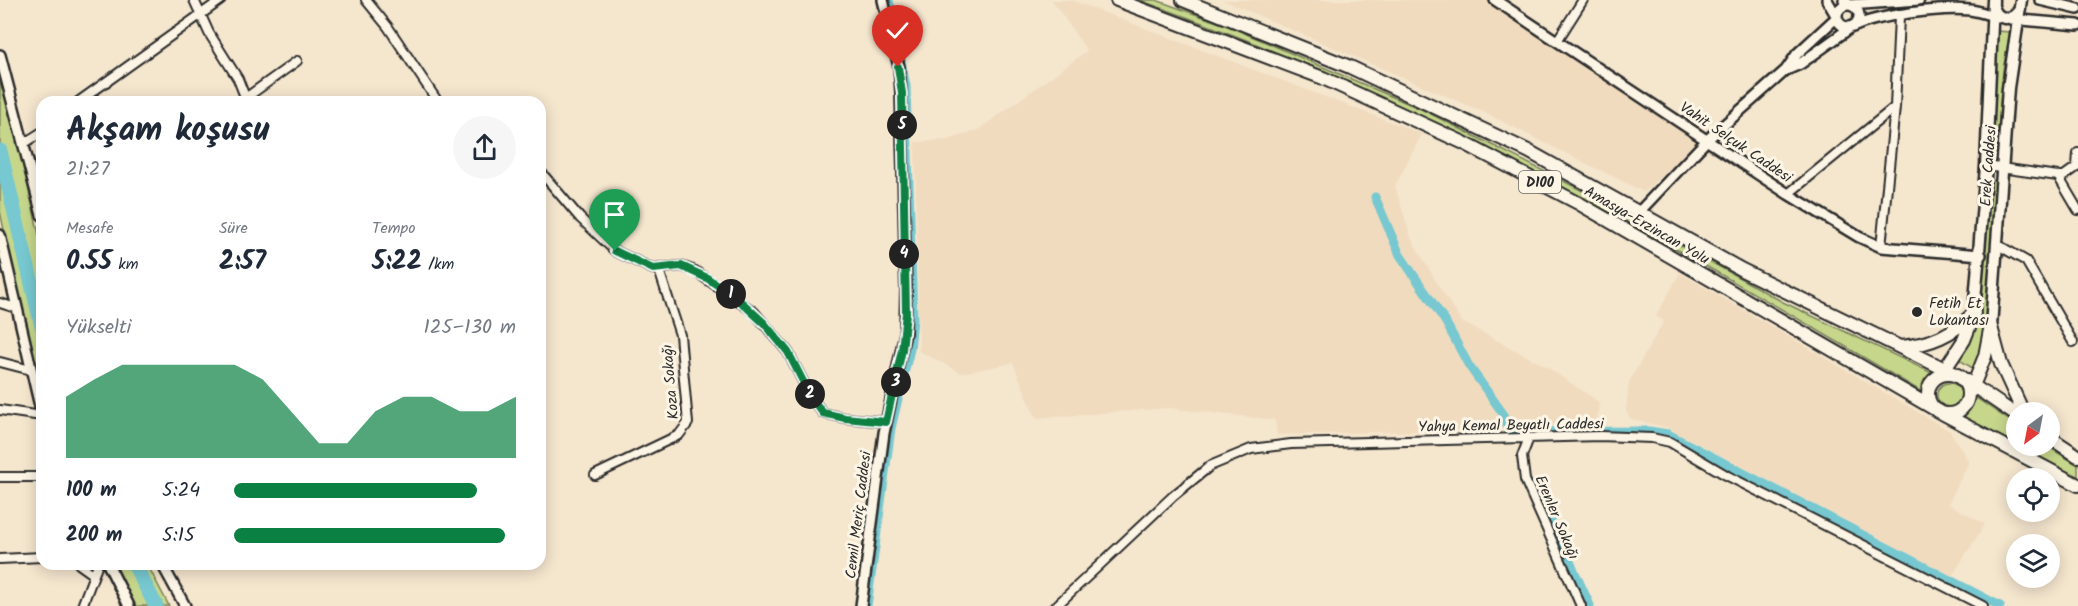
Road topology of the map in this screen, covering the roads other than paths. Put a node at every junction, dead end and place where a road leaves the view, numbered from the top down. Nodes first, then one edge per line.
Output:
1 (194, 0) edge
2 (221, 0) edge
3 (366, 0) edge
4 (883, 0) edge
5 (1117, 0) edge
6 (1183, 0) edge
7 (1495, 0) edge
8 (1583, 0) edge
9 (1827, 0) edge
10 (1919, 0) edge
11 (2040, 0) edge
12 (1993, 1) edge
13 (2021, 2) edge
14 (1847, 3) edge
15 (2078, 9) edge
16 (201, 15) junction
17 (1899, 16) junction
18 (1992, 16) junction
19 (1837, 17) junction
20 (2004, 18) junction
21 (2019, 20) junction
22 (2078, 25) edge
23 (1851, 27) junction
24 (1557, 41) junction
25 (0, 55) edge
26 (297, 61) dead end
27 (1786, 70) junction
28 (86, 96) edge
29 (243, 96) edge
30 (251, 96) edge
31 (434, 96) edge
32 (1895, 107) junction
33 (36, 136) edge
34 (1707, 140) junction
35 (23, 144) junction
36 (2078, 153) edge
37 (1986, 166) junction
38 (2078, 166) edge
39 (2002, 168) junction
40 (2058, 176) junction
41 (546, 178) edge
42 (36, 193) edge
43 (1788, 194) junction
44 (2078, 210) edge
45 (1638, 213) junction
46 (0, 235) edge
47 (1998, 245) junction
48 (1881, 247) junction
49 (2, 249) edge
50 (1981, 255) junction
51 (659, 270) junction
52 (0, 303) edge
53 (16, 308) junction
54 (1974, 313) junction
55 (1991, 327) junction
56 (2073, 342) dead end
57 (1900, 347) junction
58 (0, 363) edge
59 (32, 370) junction
60 (1943, 372) junction
61 (1959, 376) junction
62 (1973, 385) junction
63 (36, 388) edge
64 (1967, 400) junction
65 (2018, 402) edge
66 (2006, 408) edge
67 (0, 410) edge
68 (1940, 412) junction
69 (36, 415) edge
70 (886, 422) junction
71 (1529, 438) junction
72 (2060, 444) edge
73 (2078, 456) edge
74 (595, 475) dead end
75 (0, 477) edge
76 (36, 477) edge
77 (2078, 485) edge
78 (36, 557) edge
79 (0, 559) edge
80 (87, 570) edge
81 (95, 570) edge
82 (111, 570) edge
83 (165, 570) edge
84 (93, 574) junction
85 (82, 606) edge
86 (129, 606) edge
87 (185, 606) edge
88 (861, 606) edge
89 (1056, 606) edge
90 (1581, 606) edge
91 (1983, 606) edge

1 - 16 street
2 - 16 street
3 - 31 street
4 - 70 street, Cemil Meriç Caddesi
5 - 68 highway, Amasya-Erzincan Yolu / D100
6 - 45 highway, Amasya-Erzincan Yolu / D100
7 - 24 street, Vahit Selçuk Caddesi
8 - 24 street
9 - 19 street
10 - 14 street
11 - 15 street
12 - 18 main road, Erek Caddesi
12 - 20 main road, Erek Caddesi
13 - 20 main road, Erek Caddesi
13 - 21 main road, Erek Caddesi
14 - 19 street
14 - 23 street
16 - 28 street
16 - 29 street
17 - 18 street
17 - 23 street
17 - 32 street
18 - 20 street
18 - 37 main road, Erek Caddesi
19 - 23 street
19 - 27 street
20 - 21 street
21 - 22 street
21 - 39 main road, Erek Caddesi
23 - 27 street
24 - 34 street, Vahit Selçuk Caddesi
25 - 35 street
26 - 30 street
27 - 34 street
32 - 43 street
32 - 48 street
33 - 35 street
34 - 43 street, Vahit Selçuk Caddesi
34 - 45 street
35 - 42 street
36 - 38 street
37 - 39 street
37 - 50 main road, Erek Caddesi
38 - 40 street
39 - 40 street
39 - 47 main road, Erek Caddesi
40 - 44 street
41 - 51 street
43 - 48 street, Vahit Selçuk Caddesi
45 - 57 highway, Amasya-Erzincan Yolu / D100
46 - 49 street
47 - 55 main road, Erek Caddesi
47 - 56 street
48 - 50 street, Vahit Selçuk Caddesi
49 - 53 street
50 - 54 main road, Erek Caddesi
51 - 70 street
51 - 74 street, Koza Sokağı
52 - 53 street
53 - 59 street
54 - 57 highway
54 - 60 highway
55 - 62 highway
55 - 65 highway
57 - 60 highway, Amasya-Erzincan Yolu / D100
58 - 59 street
59 - 63 street
60 - 61 highway, D100
60 - 68 highway
61 - 62 highway, D100
61 - 64 highway
62 - 64 highway
62 - 66 highway, D100
64 - 68 highway
67 - 69 street
68 - 77 highway, Amasya-Erzincan Yolu / D100
70 - 88 street, Cemil Meriç Caddesi
71 - 89 street, Yahya Kemal Beyatlı Caddesi
71 - 90 street, Erenler Sokağı
71 - 91 street, Yahya Kemal Beyatlı Caddesi
72 - 73 highway
75 - 76 street
78 - 79 street
80 - 84 street
81 - 84 street
82 - 86 street
83 - 87 street
84 - 85 street

